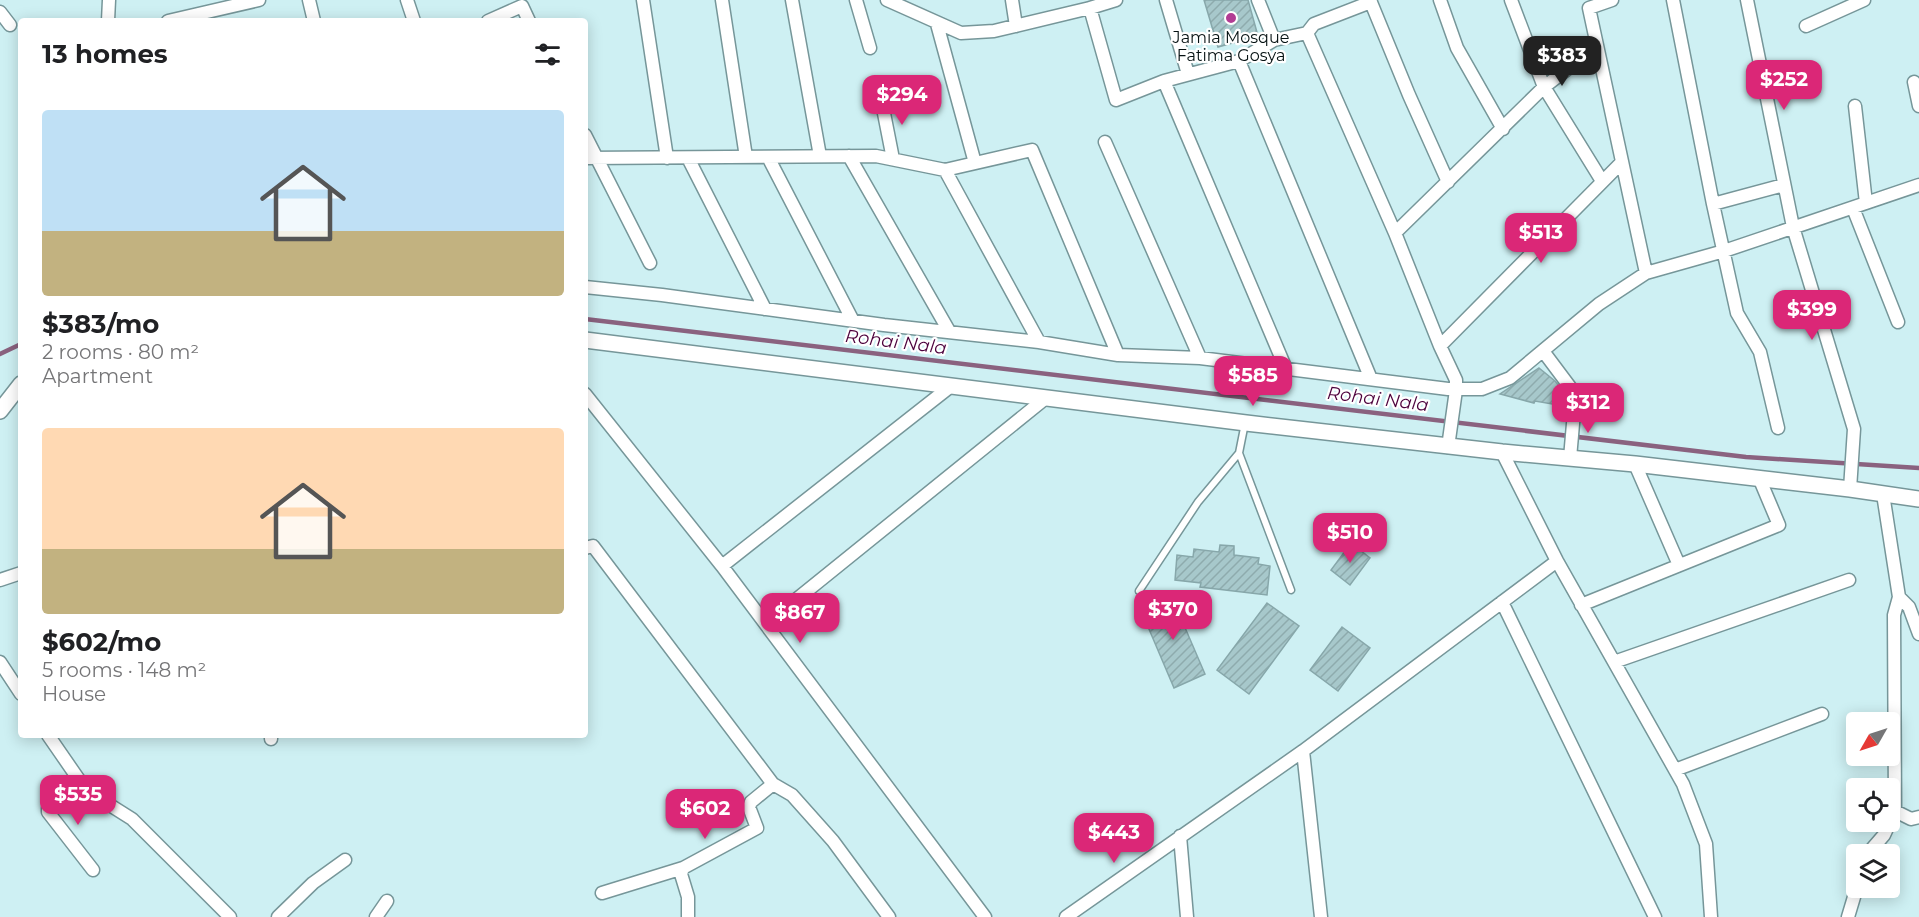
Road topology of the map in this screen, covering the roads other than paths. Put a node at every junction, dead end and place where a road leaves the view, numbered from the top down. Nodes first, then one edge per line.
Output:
1 (109, 0) edge
2 (259, 0) edge
3 (309, 0) edge
4 (407, 0) edge
5 (643, 0) edge
6 (722, 0) edge
7 (792, 0) edge
8 (856, 0) edge
9 (887, 0) edge
10 (1012, 0) edge
11 (1116, 0) edge
12 (1166, 0) edge
13 (1258, 0) edge
14 (1440, 0) edge
15 (1511, 0) edge
16 (1612, 0) edge
17 (1673, 0) edge
18 (1747, 0) edge
19 (1864, 0) edge
20 (1370, 1) edge
21 (522, 3) edge
22 (1588, 4) edge
23 (1090, 8) junction
24 (0, 12) edge
25 (108, 18) edge
26 (181, 18) edge
27 (313, 18) edge
28 (413, 18) edge
29 (494, 18) edge
30 (528, 18) edge
31 (937, 24) junction
32 (10, 26) dead end
33 (1016, 26) junction
34 (1806, 26) dead end
35 (1307, 33) junction
36 (1274, 40) junction
37 (1597, 46) junction
38 (870, 48) dead end
39 (1239, 61) junction
40 (1188, 74) junction
41 (1164, 81) junction
42 (1914, 82) dead end
43 (1544, 87) junction
44 (881, 98) dead end
45 (1919, 105) edge
46 (1855, 106) dead end
47 (1503, 129) junction
48 (1105, 142) dead end
49 (768, 156) junction
50 (820, 156) junction
51 (849, 156) junction
52 (746, 157) junction
53 (667, 158) junction
54 (687, 158) junction
55 (591, 159) edge
56 (893, 159) junction
57 (1622, 162) junction
58 (975, 163) junction
59 (945, 170) junction
60 (1602, 181) junction
61 (1448, 182) junction
62 (1919, 184) edge
63 (1784, 185) junction
64 (1866, 203) junction
65 (1713, 204) junction
66 (1853, 208) junction
67 (1793, 227) junction
68 (1395, 233) junction
69 (1724, 251) junction
70 (650, 263) dead end
71 (1646, 273) junction
72 (588, 286) edge
73 (765, 309) junction
74 (852, 319) junction
75 (1898, 322) dead end
76 (949, 331) junction
77 (588, 340) edge
78 (1039, 342) junction
79 (1440, 346) junction
80 (1543, 351) junction
81 (1118, 355) junction
82 (1200, 358) junction
83 (1286, 369) junction
84 (1371, 380) junction
85 (951, 386) junction
86 (18, 388) edge
87 (1456, 393) junction
88 (588, 398) edge
89 (1047, 398) junction
90 (0, 411) edge
91 (1246, 423) junction
92 (1778, 428) dead end
93 (1449, 443) junction
94 (1502, 452) junction
95 (1239, 453) junction
96 (1570, 453) junction
97 (1635, 464) junction
98 (1760, 480) junction
99 (1850, 483) junction
100 (1883, 494) junction
101 (1919, 499) edge
102 (588, 547) edge
103 (1557, 561) junction
104 (1679, 565) junction
105 (722, 566) junction
106 (18, 574) edge
107 (0, 580) edge
108 (1849, 580) dead end
109 (1291, 590) dead end
110 (1139, 591) dead end
111 (1899, 597) junction
112 (1502, 602) junction
113 (1581, 605) junction
114 (766, 624) junction
115 (1919, 634) edge
116 (0, 662) edge
117 (1614, 662) junction
118 (18, 689) edge
119 (1822, 714) dead end
120 (50, 738) edge
121 (1303, 751) junction
122 (1675, 770) junction
123 (1895, 778) edge
124 (80, 783) junction
125 (773, 784) junction
126 (1900, 814) edge
127 (1919, 817) edge
128 (1886, 832) edge
129 (1180, 836) junction
130 (1877, 844) edge
131 (345, 860) dead end
132 (683, 868) junction
133 (93, 870) dead end
134 (602, 893) dead end
135 (1854, 898) edge
136 (387, 901) dead end
137 (1069, 916) edge
138 (230, 917) edge
139 (278, 917) edge
140 (376, 917) edge
141 (688, 917) edge
142 (889, 917) edge
143 (985, 917) edge
144 (1187, 917) edge
145 (1321, 917) edge
146 (1655, 917) edge
147 (1711, 917) edge
148 (1848, 917) edge

1 - 25 street
2 - 26 street
3 - 27 street
4 - 28 street
5 - 53 street
6 - 52 street
7 - 50 street
8 - 38 street
9 - 31 street
10 - 33 street
11 - 23 street
12 - 40 street
13 - 36 street
14 - 47 street
15 - 43 street
16 - 22 street
17 - 65 street
18 - 63 street
19 - 34 street
20 - 35 street
20 - 61 street
21 - 29 street
21 - 30 street
22 - 37 street
23 - 33 street
23 - 41 street
24 - 32 street
31 - 33 street
31 - 58 street
35 - 36 street
35 - 68 street
36 - 39 street
37 - 43 street
37 - 57 street
39 - 40 street
39 - 84 street
40 - 41 street
41 - 83 street
42 - 45 street
43 - 47 street
43 - 60 street
44 - 56 street
46 - 64 street
47 - 61 street
48 - 82 street
49 - 50 street
49 - 52 street
49 - 74 street
50 - 51 street
51 - 56 street
51 - 76 street
52 - 54 street
53 - 54 street
53 - 55 street
54 - 73 street
55 - 70 street
56 - 59 street
57 - 60 street
57 - 71 street
58 - 59 street
58 - 81 street
59 - 78 street
60 - 79 street
61 - 68 street
62 - 64 street
63 - 65 street
63 - 67 street
64 - 66 street
65 - 69 street
66 - 67 street
66 - 75 street
67 - 69 street
67 - 99 street
68 - 79 street
69 - 71 street
69 - 92 street
71 - 80 street
72 - 73 street
73 - 74 street
74 - 76 street
76 - 78 street
77 - 85 street
78 - 81 street
79 - 87 street
80 - 87 street
80 - 96 street
81 - 82 street
82 - 83 street
83 - 84 street
84 - 87 street
85 - 89 street
85 - 105 street
86 - 90 street
87 - 93 street
88 - 105 street
89 - 91 street
89 - 114 street
91 - 93 street
91 - 95 lane
93 - 94 street
94 - 96 street
94 - 103 street
95 - 109 lane
95 - 110 lane
96 - 97 street
97 - 98 street
97 - 104 street
98 - 99 street
98 - 104 street
99 - 100 street
100 - 101 street
100 - 111 street
102 - 125 street
103 - 112 street
103 - 113 street
104 - 113 street
105 - 114 street
106 - 107 street
108 - 117 street
111 - 115 street
111 - 123 street
112 - 121 street
112 - 146 street
113 - 117 street
114 - 143 street
116 - 118 street
117 - 122 street
119 - 122 street
120 - 124 street
121 - 129 street
121 - 145 street
122 - 147 street
124 - 133 street
124 - 138 street
125 - 132 street
125 - 142 street
126 - 127 street
128 - 130 street
129 - 137 street
129 - 144 street
131 - 139 street
132 - 134 street
132 - 141 street
135 - 148 street
136 - 140 street

